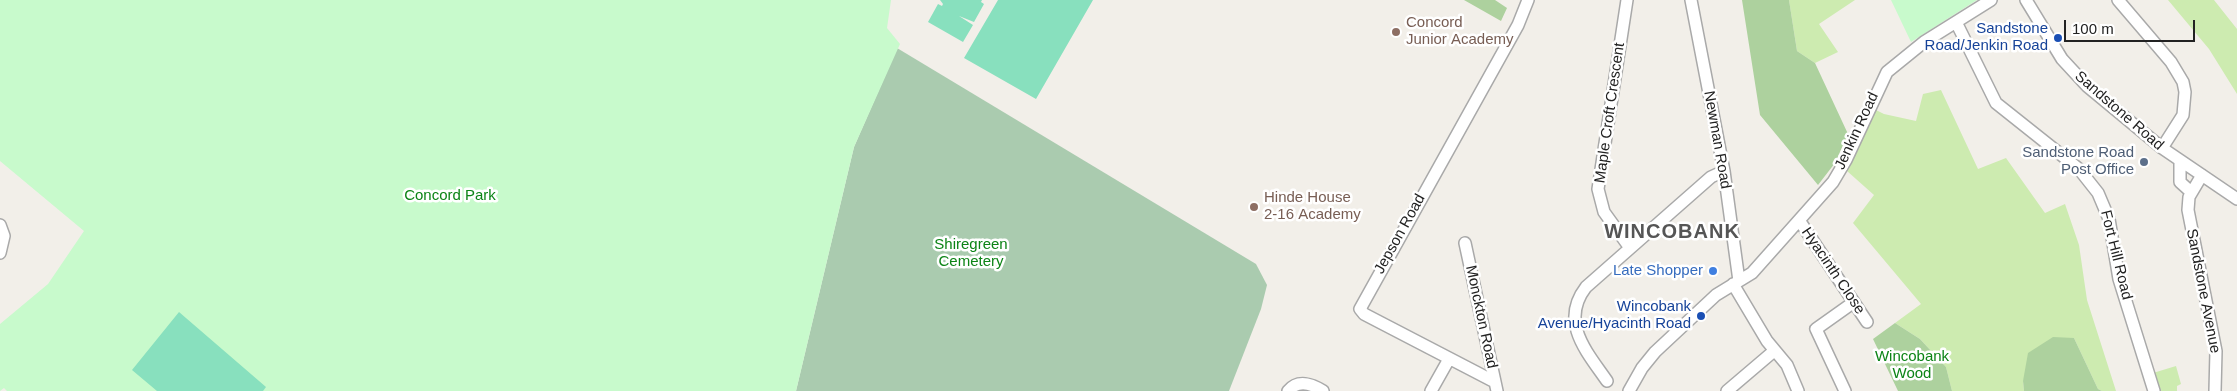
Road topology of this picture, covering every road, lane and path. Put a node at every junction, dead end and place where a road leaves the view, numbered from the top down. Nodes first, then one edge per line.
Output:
1 (1528, 0) edge
2 (1627, 0) edge
3 (1691, 0) edge
4 (1991, 0) edge
5 (2026, 0) edge
6 (2118, 0) edge
7 (1956, 22) junction
8 (2162, 148) junction
9 (2180, 161) junction
10 (1724, 171) junction
11 (2202, 175) junction
12 (2191, 192) junction
13 (2237, 199) edge
14 (1799, 220) junction
15 (0, 225) edge
16 (1465, 242) dead end
17 (1630, 248) junction
18 (0, 253) edge
19 (1736, 282) junction
20 (1854, 302) junction
21 (1867, 322) dead end
22 (1774, 351) junction
23 (1449, 359) junction
24 (1607, 381) dead end
25 (1496, 386) edge
26 (1288, 391) edge
27 (1323, 391) edge
28 (1432, 391) edge
29 (1629, 391) edge
30 (1727, 391) edge
31 (1798, 391) edge
32 (1845, 391) edge
33 (2154, 391) edge
34 (2215, 391) edge

1 - 23 street, Jepson Road
2 - 17 street, Maple Croft Crescent
3 - 10 street, Newman Road
4 - 7 street, Jenkin Road
5 - 8 street, Sandstone Road
6 - 8 street
7 - 14 street, Jenkin Road
7 - 33 street, Fort Hill Road
8 - 9 street, Sandstone Road
9 - 11 street, Sandstone Road
9 - 12 street
10 - 17 street
10 - 19 street, Newman Road
11 - 12 street, Sandstone Avenue
11 - 13 street, Sandstone Road
12 - 34 street, Sandstone Avenue
14 - 19 street, Jenkin Road
14 - 20 street, Hyacinth Close
15 - 18 street
16 - 25 street, Monckton Road
17 - 24 street
19 - 22 street
19 - 29 street, Jenkin Road
20 - 21 street, Hyacinth Close
20 - 32 street
22 - 30 street
22 - 31 street
23 - 25 street, Jepson Road
23 - 28 street
26 - 27 street

